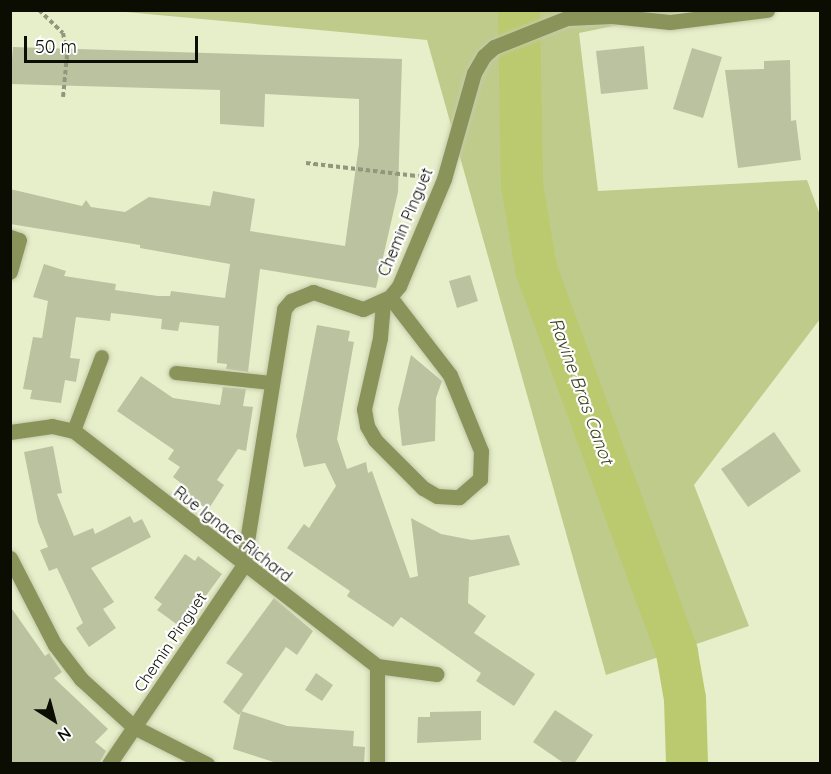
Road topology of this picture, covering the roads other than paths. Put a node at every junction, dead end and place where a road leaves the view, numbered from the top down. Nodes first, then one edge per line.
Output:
1 (767, 10) edge
2 (10, 237) edge
3 (10, 272) edge
4 (386, 300) junction
5 (102, 357) dead end
6 (176, 373) dead end
7 (270, 383) junction
8 (74, 431) junction
9 (10, 432) edge
10 (10, 558) edge
11 (243, 566) junction
12 (377, 666) junction
13 (436, 674) dead end
14 (134, 727) junction
15 (109, 764) edge
16 (207, 764) edge
17 (377, 764) edge

1 - 4 street, Chemin Pinguet
2 - 3 street
4 - 4 street
4 - 7 street, Chemin Pinguet
5 - 8 lane
6 - 7 lane
7 - 11 street, Chemin Pinguet
8 - 9 street
8 - 11 street, Rue Ignace Richard
10 - 14 street
11 - 12 street, Rue Ignace Richard
11 - 14 street, Chemin Pinguet
12 - 13 street, Rue Ignace Richard
12 - 17 street
14 - 15 street, Chemin Pinguet
14 - 16 street

